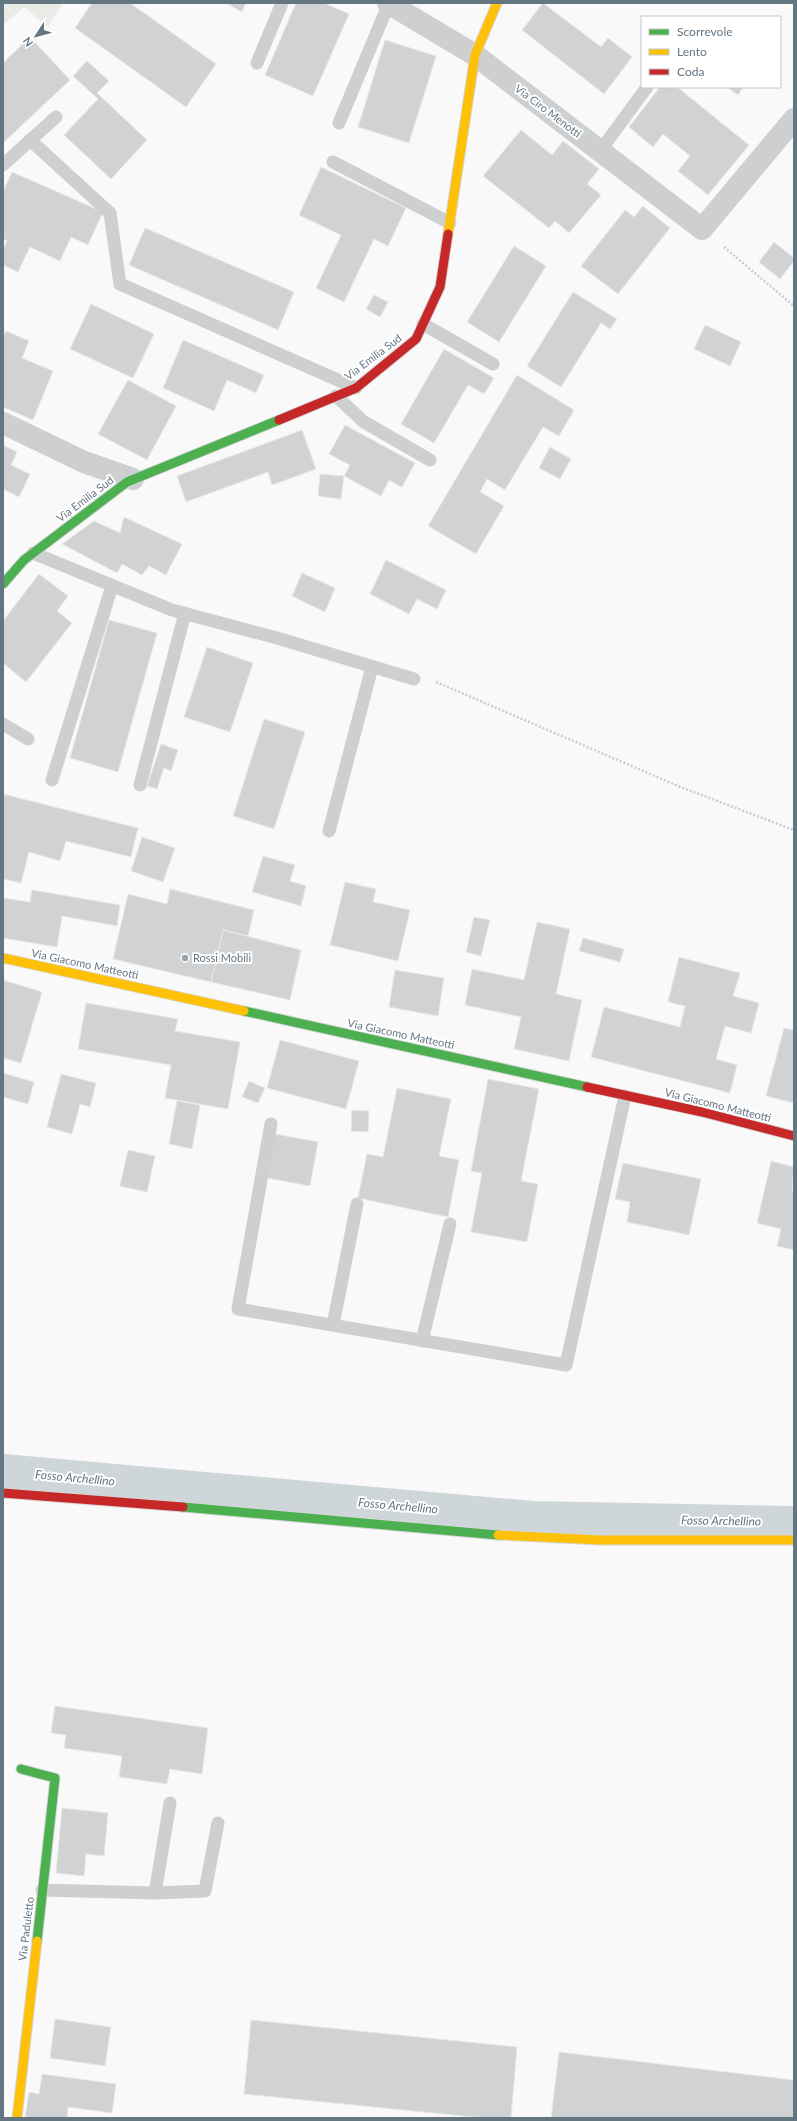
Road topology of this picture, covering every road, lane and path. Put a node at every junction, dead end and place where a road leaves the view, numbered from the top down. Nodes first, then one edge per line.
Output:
1 (282, 3) edge
2 (389, 3) edge
3 (497, 3) edge
4 (475, 55) junction
5 (257, 63) dead end
6 (645, 88) edge
7 (56, 117) dead end
8 (794, 118) edge
9 (339, 123) dead end
10 (30, 140) junction
11 (600, 151) junction
12 (333, 162) dead end
13 (3, 165) edge
14 (450, 223) junction
15 (702, 229) junction
16 (794, 306) edge
17 (423, 324) junction
18 (493, 364) dead end
19 (356, 388) junction
20 (336, 396) junction
21 (3, 423) edge
22 (430, 460) dead end
23 (133, 480) junction
24 (33, 553) junction
25 (3, 584) edge
26 (112, 586) junction
27 (185, 613) junction
28 (372, 667) junction
29 (414, 679) joint
30 (3, 724) edge
31 (28, 739) dead end
32 (52, 780) dead end
33 (140, 785) dead end
34 (794, 830) edge
35 (329, 831) dead end
36 (3, 958) edge
37 (625, 1096) junction
38 (270, 1124) dead end
39 (794, 1136) edge
40 (357, 1204) dead end
41 (450, 1224) dead end
42 (333, 1325) junction
43 (422, 1341) junction
44 (3, 1492) edge
45 (794, 1540) edge
46 (21, 1769) dead end
47 (170, 1803) dead end
48 (218, 1823) dead end
49 (42, 1890) junction
50 (155, 1893) junction
51 (17, 2118) edge

1 - 5 lane
2 - 4 street, Via Ciro Menotti
2 - 9 lane
3 - 4 street, Via Emilia Sud
4 - 11 street, Via Ciro Menotti
4 - 14 street, Via Emilia Sud
6 - 11 lane
7 - 10 lane
8 - 15 street
10 - 13 lane
10 - 19 lane
11 - 15 street, Via Ciro Menotti
12 - 14 lane
14 - 17 street, Via Emilia Sud
15 - 16 path
17 - 18 lane
17 - 19 street, Via Emilia Sud
19 - 20 street, Via Emilia Sud
20 - 22 lane
20 - 23 street, Via Emilia Sud
21 - 23 street
23 - 24 street, Via Emilia Sud
24 - 25 street, Via Emilia Sud
24 - 26 lane
26 - 27 lane
26 - 32 lane
27 - 28 lane
27 - 33 lane
28 - 29 lane
28 - 35 lane
29 - 34 path
30 - 31 lane
36 - 37 street, Via Giacomo Matteotti
37 - 39 street, Via Giacomo Matteotti
37 - 43 lane
38 - 42 lane
40 - 42 lane
41 - 43 lane
42 - 43 lane
44 - 45 street
46 - 49 street, Via Paduletto
47 - 50 lane
48 - 50 lane
49 - 50 lane
49 - 51 street, Via Paduletto

